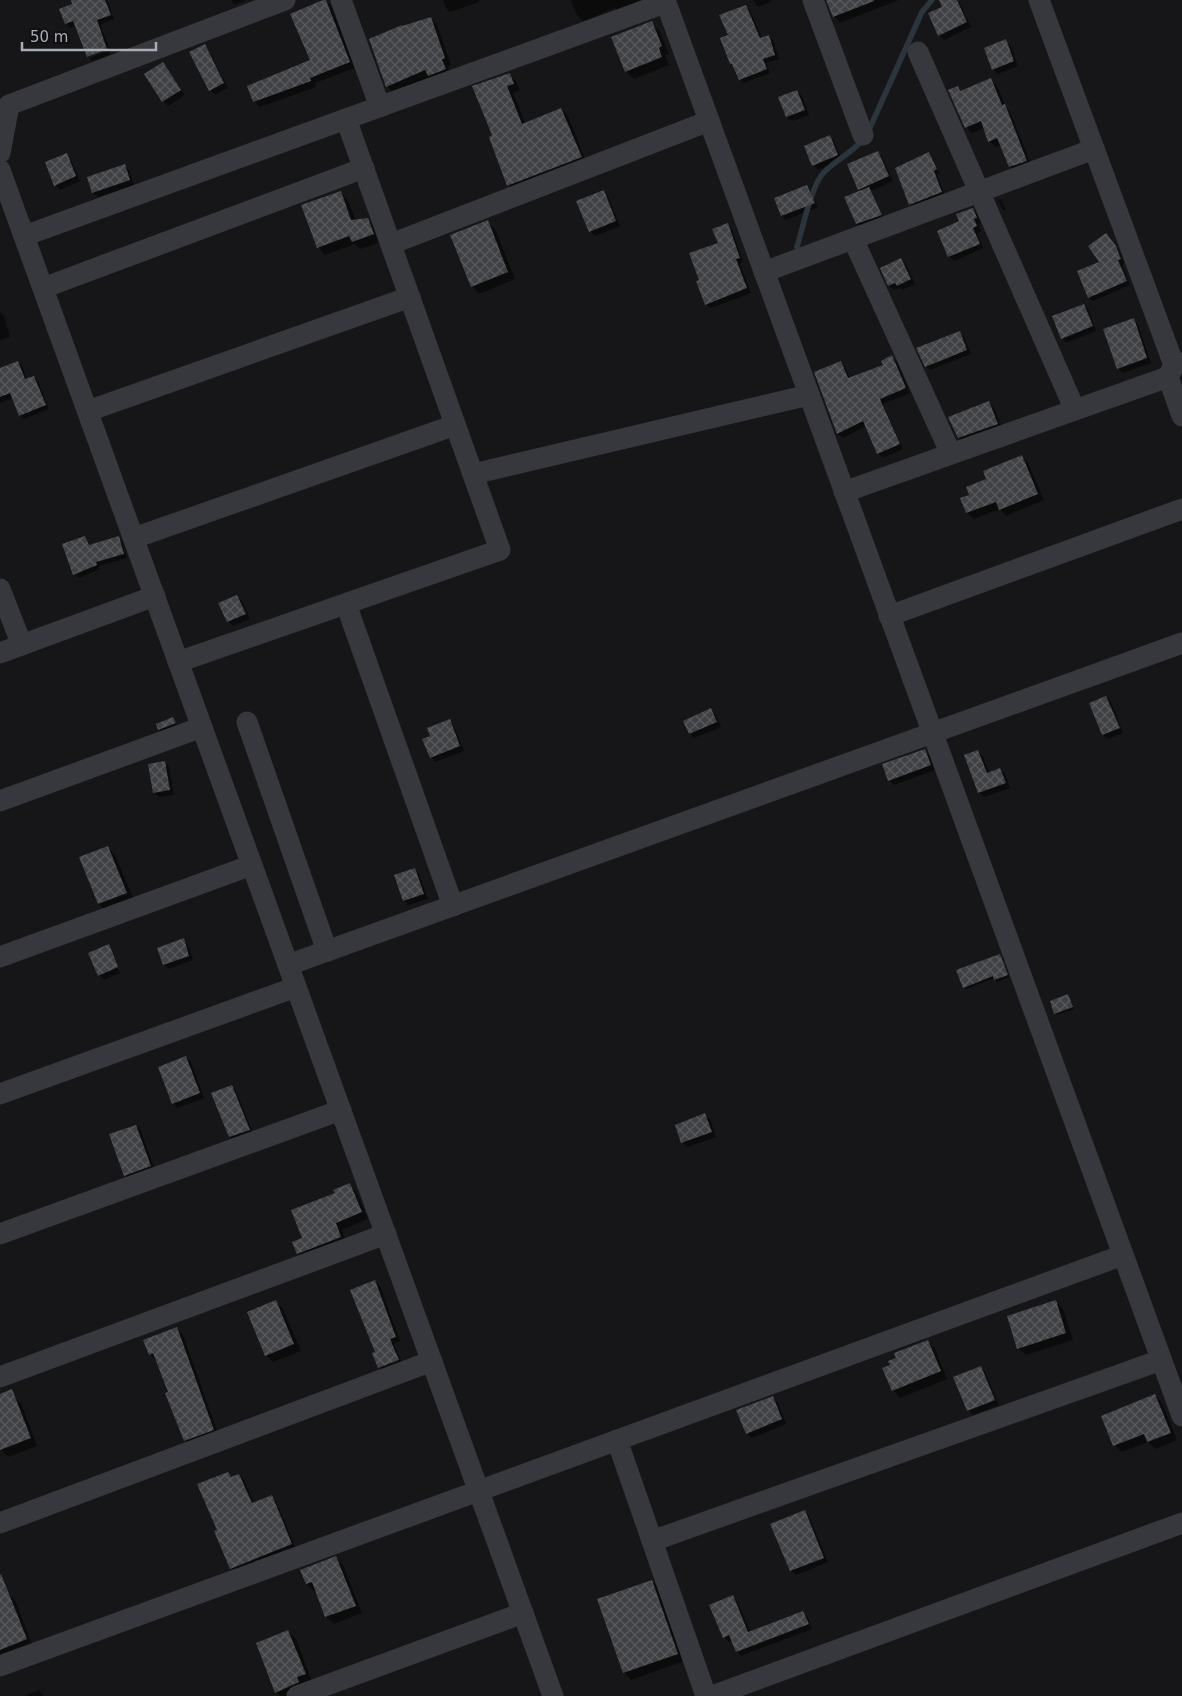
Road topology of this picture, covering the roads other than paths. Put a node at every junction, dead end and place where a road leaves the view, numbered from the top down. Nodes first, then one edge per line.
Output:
1 (285, 0) edge
2 (341, 0) edge
3 (812, 0) edge
4 (1039, 0) edge
5 (665, 1) edge
6 (918, 52) dead end
7 (380, 106) junction
8 (346, 119) junction
9 (709, 122) junction
10 (863, 135) dead end
11 (1094, 149) junction
12 (0, 152) edge
13 (364, 168) junction
14 (0, 170) edge
15 (980, 192) junction
16 (24, 236) junction
17 (853, 239) junction
18 (391, 244) junction
19 (764, 272) junction
20 (43, 288) junction
21 (410, 296) junction
22 (1175, 368) edge
23 (809, 395) junction
24 (1075, 410) junction
25 (88, 411) junction
26 (1182, 416) edge
27 (456, 425) junction
28 (951, 454) junction
29 (473, 474) junction
30 (844, 492) junction
31 (1182, 509) edge
32 (134, 538) junction
33 (0, 589) edge
34 (155, 596) junction
35 (346, 604) junction
36 (889, 616) junction
37 (1182, 643) edge
38 (22, 645) junction
39 (0, 653) edge
40 (178, 662) junction
41 (247, 722) dead end
42 (202, 727) junction
43 (932, 733) junction
44 (0, 801) edge
45 (252, 865) junction
46 (453, 906) junction
47 (327, 951) junction
48 (0, 957) edge
49 (288, 965) junction
50 (296, 987) junction
51 (0, 1094) edge
52 (341, 1110) junction
53 (0, 1234) edge
54 (386, 1234) junction
55 (1123, 1255) junction
56 (1161, 1360) junction
57 (432, 1361) junction
58 (0, 1377) edge
59 (1182, 1416) edge
60 (617, 1440) junction
61 (479, 1490) junction
62 (0, 1523) edge
63 (1182, 1523) edge
64 (652, 1541) junction
65 (523, 1613) junction
66 (0, 1666) edge
67 (297, 1696) edge
68 (553, 1696) edge
69 (706, 1696) edge
70 (712, 1696) edge

1 - 12 street
2 - 7 street
3 - 10 street
4 - 11 street
5 - 7 street
5 - 9 street
6 - 15 street
7 - 8 street
8 - 13 street
8 - 16 street
9 - 18 street
9 - 19 street
11 - 15 street
11 - 22 street
13 - 18 street
13 - 20 street
14 - 16 street
15 - 17 street
15 - 24 street
16 - 20 street
17 - 19 street
17 - 28 street
18 - 21 street
19 - 23 street
20 - 25 street
21 - 25 street
21 - 27 street
22 - 24 street
22 - 26 street
23 - 29 street
23 - 30 street
24 - 28 street
25 - 32 street
27 - 29 street
27 - 32 street
28 - 30 street
29 - 35 street
30 - 36 street
31 - 36 street
32 - 34 street
33 - 38 street
34 - 38 street
34 - 40 street
35 - 40 street
35 - 46 street
36 - 43 street
37 - 43 street
38 - 39 street
40 - 42 street
41 - 47 street
42 - 44 street
42 - 45 street
43 - 46 street
43 - 55 street
45 - 48 street
45 - 49 street
46 - 47 street
47 - 49 street
49 - 50 street
50 - 51 street
50 - 52 street
52 - 53 street
52 - 54 street
54 - 57 street
54 - 58 street
55 - 56 street
55 - 60 street
56 - 59 street
56 - 64 street
57 - 61 street
57 - 62 street
60 - 61 street
60 - 64 street
61 - 65 street
61 - 66 street
63 - 70 street
64 - 69 street
65 - 67 street
65 - 68 street

